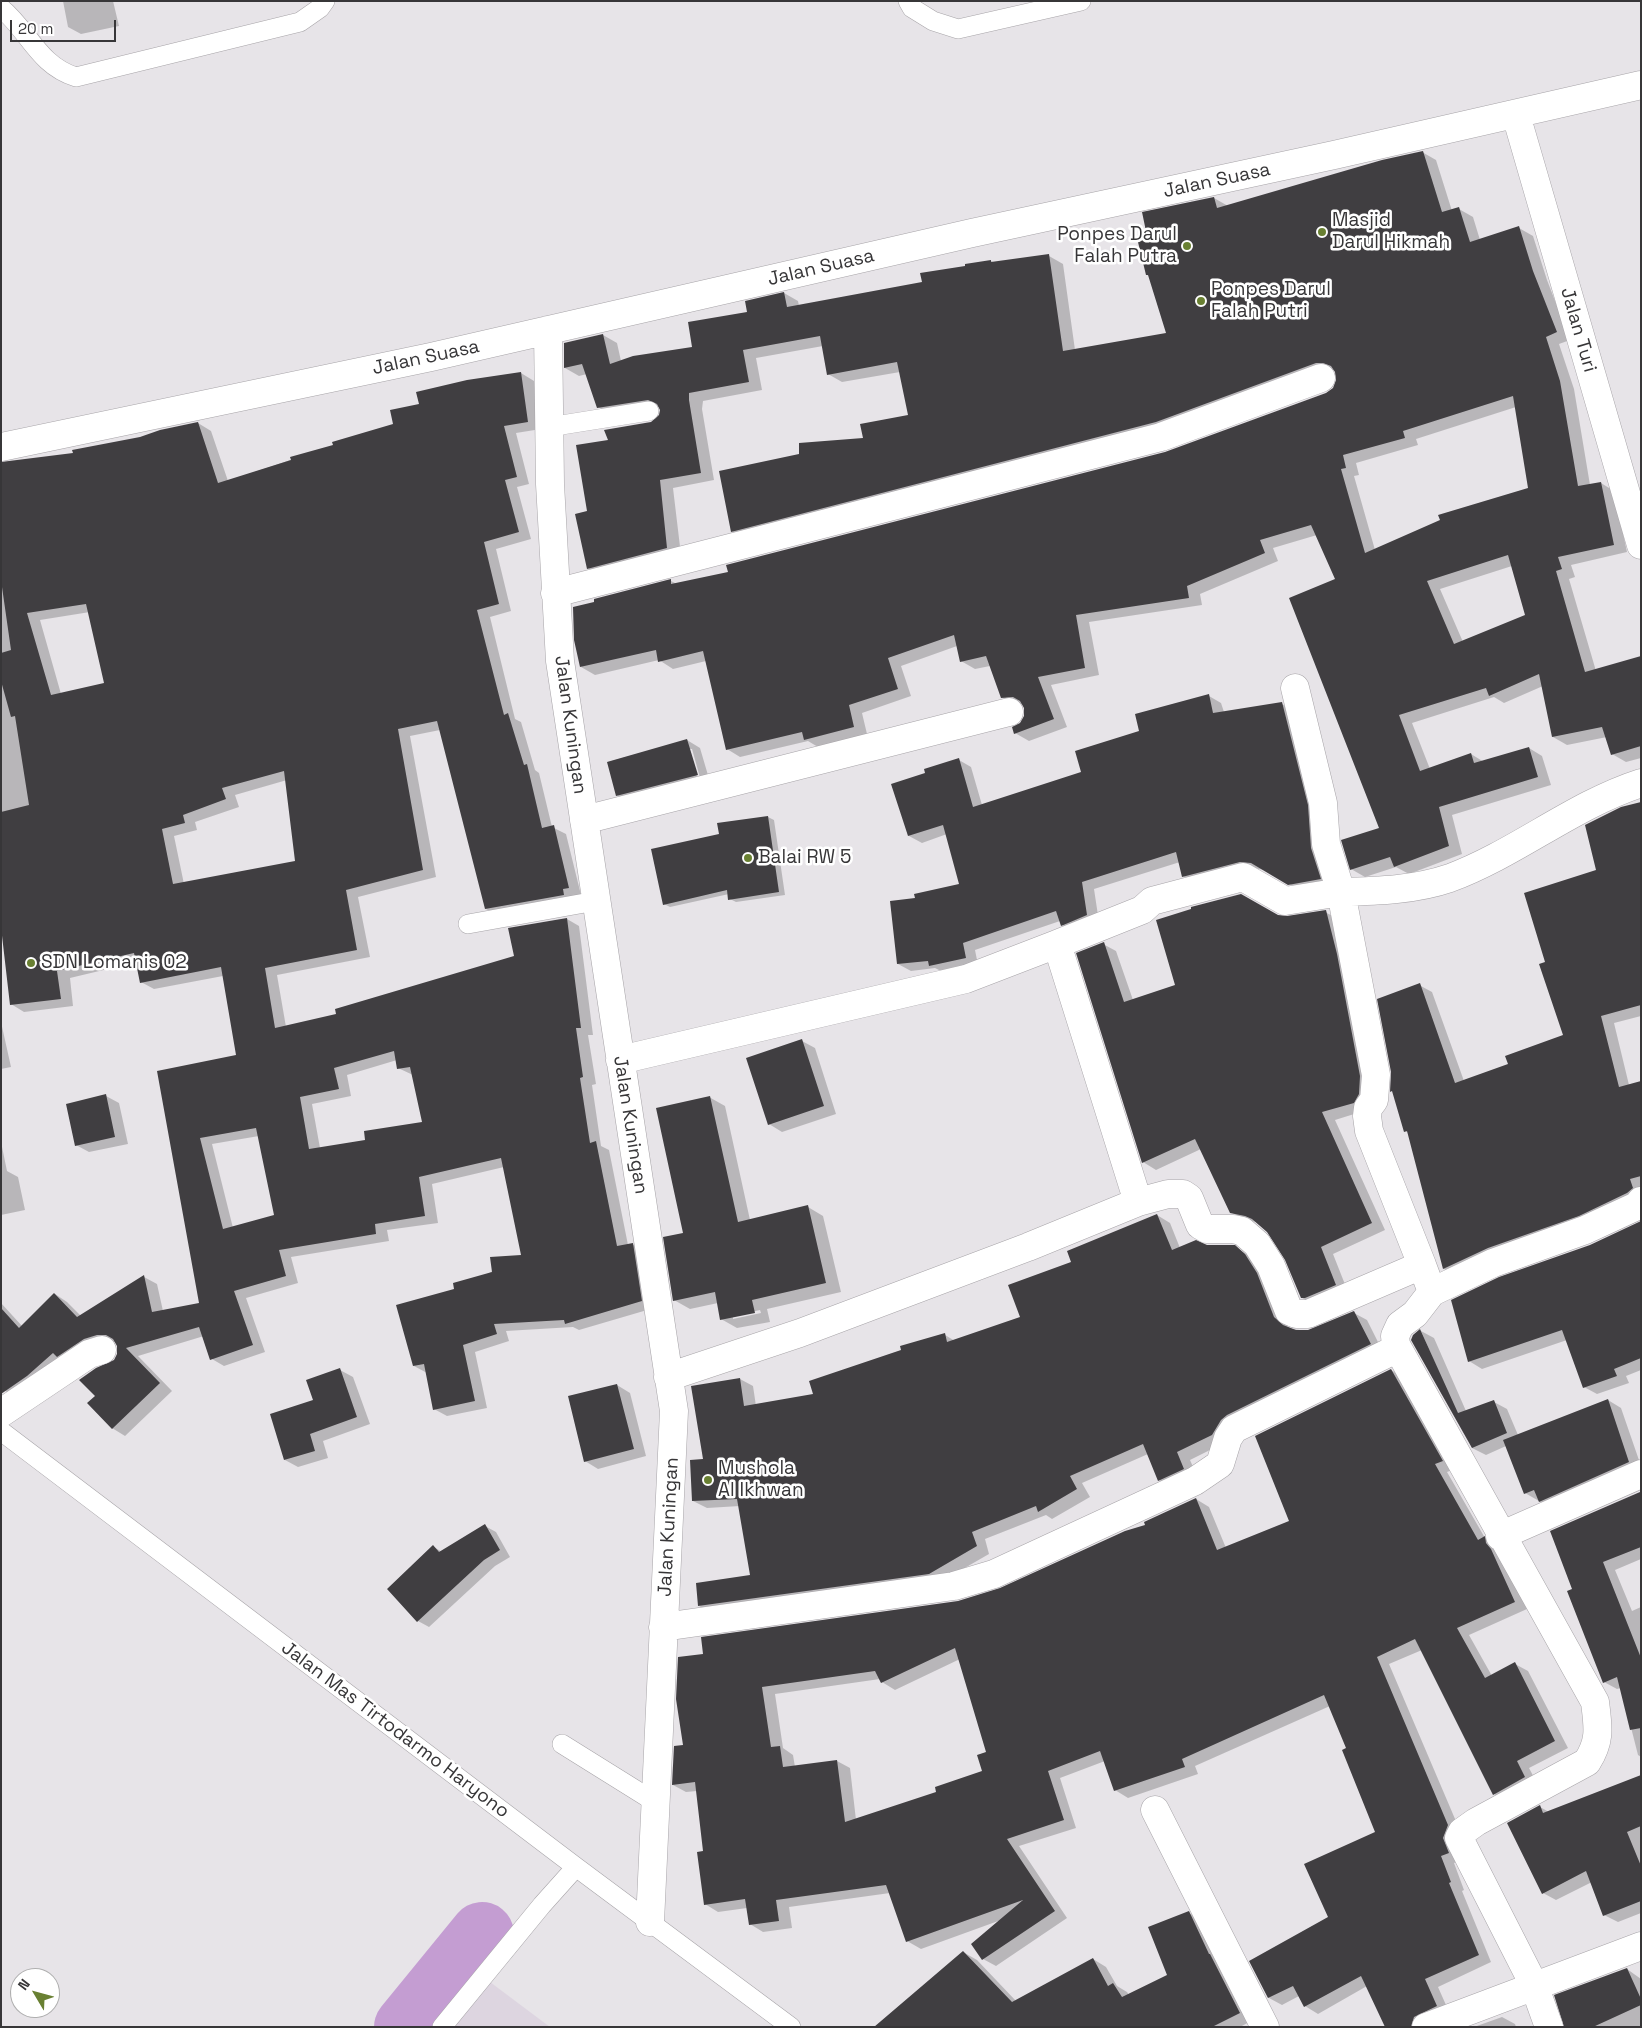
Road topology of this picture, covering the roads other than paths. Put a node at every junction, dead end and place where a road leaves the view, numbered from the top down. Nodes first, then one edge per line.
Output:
1 (325, 1) edge
2 (908, 1) edge
3 (1081, 1) edge
4 (1, 8) edge
5 (1641, 85) edge
6 (1516, 115) junction
7 (548, 330) junction
8 (1321, 378) dead end
9 (650, 411) dead end
10 (549, 427) junction
11 (1, 447) edge
12 (1641, 545) edge
13 (556, 593) junction
14 (1295, 688) dead end
15 (1009, 712) dead end
16 (1641, 783) edge
17 (584, 820) junction
18 (1342, 892) junction
19 (596, 901) junction
20 (468, 924) dead end
21 (1057, 944) junction
22 (620, 1060) junction
23 (1641, 1201) edge
24 (1138, 1202) junction
25 (1422, 1265) junction
26 (1432, 1292) junction
27 (1396, 1345) junction
28 (102, 1350) dead end
29 (668, 1378) junction
30 (1, 1414) edge
31 (1, 1431) edge
32 (1641, 1474) edge
33 (1500, 1536) junction
34 (663, 1627) junction
35 (562, 1744) dead end
36 (655, 1802) junction
37 (1155, 1810) dead end
38 (576, 1867) junction
39 (650, 1922) junction
40 (1641, 1946) edge
41 (1534, 1985) junction
42 (442, 2027) edge
43 (791, 2027) edge
44 (1264, 2027) edge
45 (1426, 2027) edge
46 (1549, 2027) edge

1 - 4 lane
2 - 3 lane
5 - 6 street, Jalan Suasa
6 - 7 street, Jalan Suasa
6 - 12 street, Jalan Turi
7 - 10 street, Jalan Kuningan
7 - 11 street, Jalan Suasa
8 - 13 street
9 - 10 lane
10 - 13 street, Jalan Kuningan
13 - 17 street, Jalan Kuningan
14 - 18 street
15 - 17 street
16 - 18 street
17 - 19 street, Jalan Kuningan
18 - 21 street
18 - 25 street
19 - 20 lane
19 - 22 street, Jalan Kuningan
21 - 22 street
21 - 24 street
22 - 29 street, Jalan Kuningan
23 - 26 street
24 - 25 street
24 - 29 street
25 - 26 street
26 - 27 street
27 - 33 street
27 - 34 street
28 - 30 street
29 - 34 street, Jalan Kuningan
31 - 38 lane, Jalan Mas Tirtodarmo Haryono
32 - 33 street
33 - 41 street
34 - 36 street, Jalan Kuningan
35 - 36 lane
36 - 39 street, Jalan Kuningan
37 - 44 street
38 - 39 lane, Jalan Mas Tirtodarmo Haryono
38 - 42 lane
39 - 43 lane, Jalan Mas Tirtodarmo Haryono
40 - 41 street
41 - 45 street
41 - 46 street

